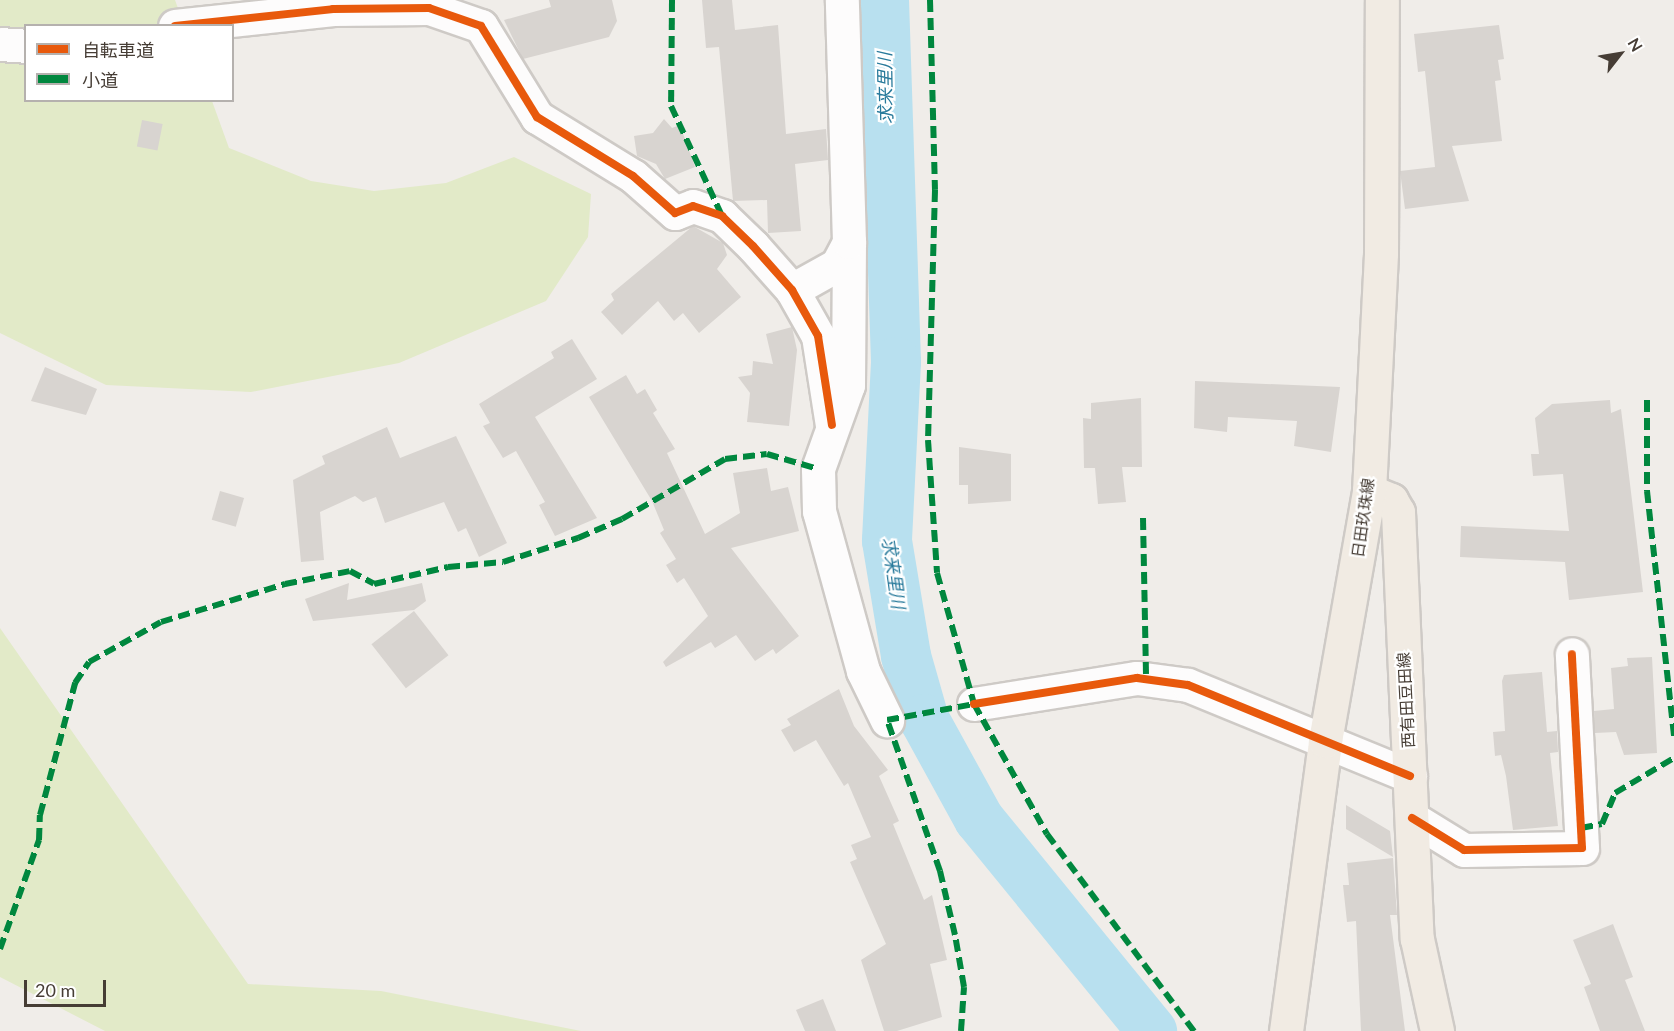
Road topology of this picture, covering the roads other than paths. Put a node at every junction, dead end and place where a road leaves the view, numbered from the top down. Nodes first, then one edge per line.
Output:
1 (842, 0) edge
2 (1382, 0) edge
3 (194, 24) edge
4 (0, 44) edge
5 (24, 46) edge
6 (849, 242) junction
7 (792, 290) junction
8 (832, 424) junction
9 (1369, 491) junction
10 (1572, 654) dead end
11 (974, 704) dead end
12 (887, 720) dead end
13 (1325, 741) junction
14 (1410, 776) junction
15 (1412, 818) junction
16 (1286, 1031) edge
17 (1437, 1031) edge

1 - 6 street
2 - 9 main road, 日田玖珠線
3 - 7 street
4 - 5 street
6 - 7 street
6 - 8 street
7 - 8 street
8 - 12 street
9 - 13 main road, 日田玖珠線
9 - 14 main road, 西有田豆田線
10 - 15 street
11 - 13 street
13 - 14 street
13 - 16 main road, 日田玖珠線
14 - 15 main road, 西有田豆田線
15 - 17 main road, 西有田豆田線

